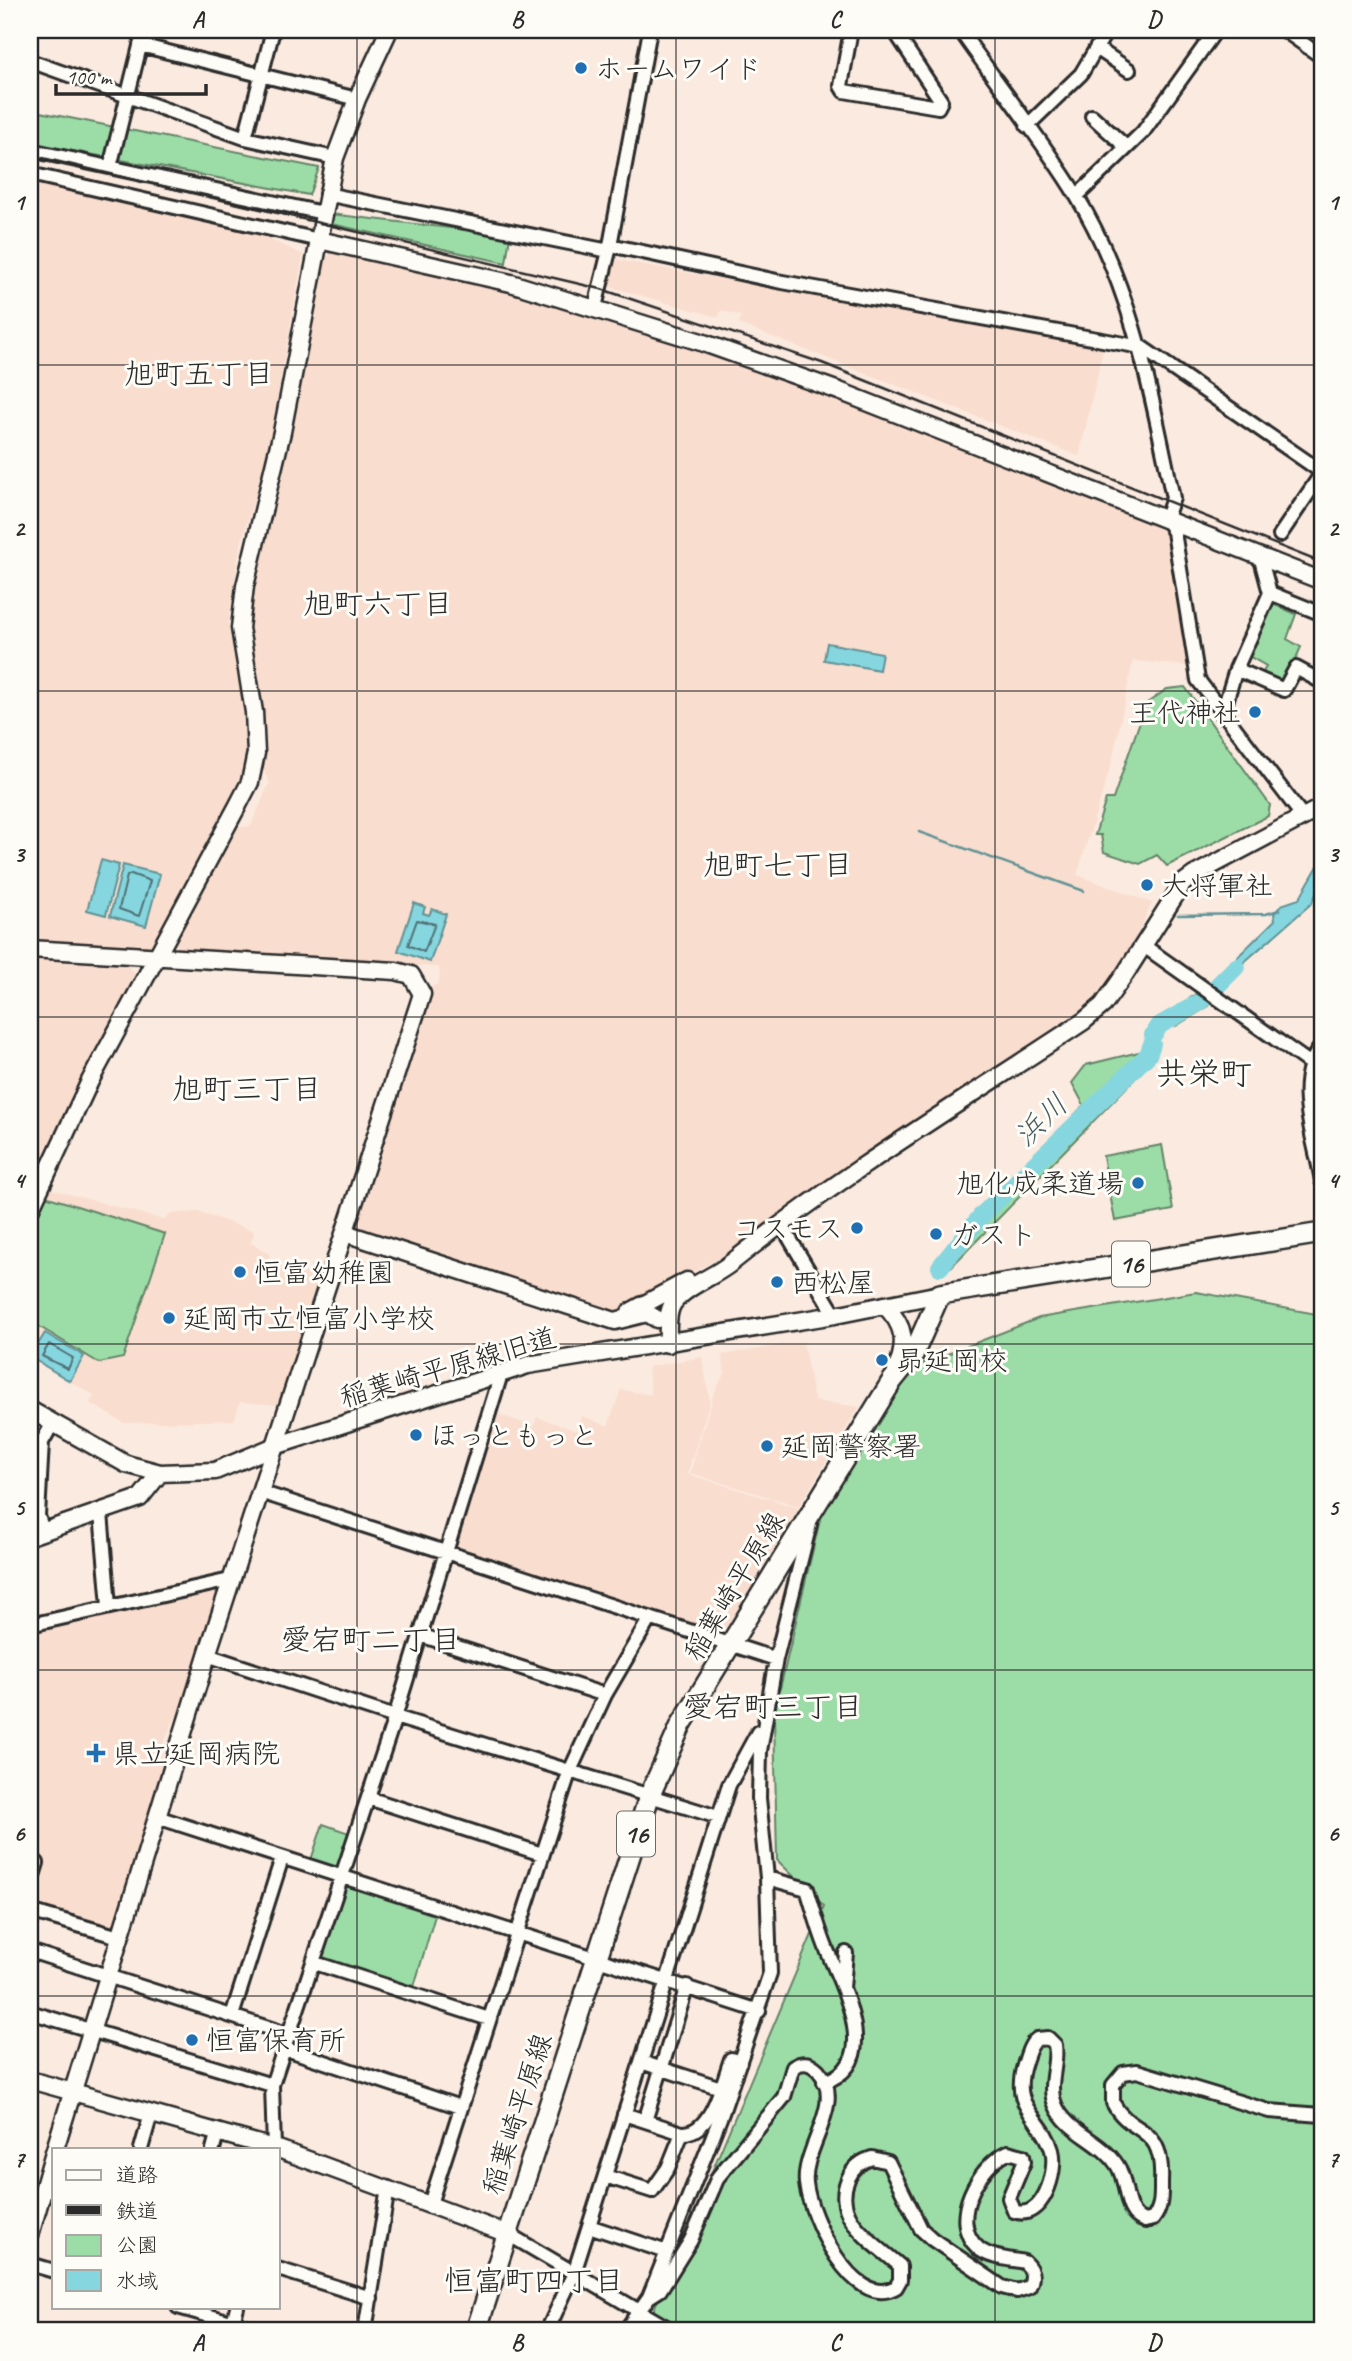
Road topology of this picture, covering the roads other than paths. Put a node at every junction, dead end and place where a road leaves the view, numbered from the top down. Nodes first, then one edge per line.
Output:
1 (274, 30) edge
2 (389, 30) edge
3 (650, 30) edge
4 (851, 30) edge
5 (894, 30) edge
6 (960, 30) edge
7 (1107, 30) edge
8 (1216, 30) edge
9 (1283, 30) edge
10 (141, 34) edge
11 (1098, 49) junction
12 (1322, 57) edge
13 (30, 61) edge
14 (1129, 70) dead end
15 (261, 75) junction
16 (128, 97) junction
17 (357, 99) junction
18 (1093, 116) dead end
19 (1027, 126) junction
20 (245, 138) junction
21 (1126, 147) junction
22 (30, 149) edge
23 (335, 158) junction
24 (110, 167) junction
25 (30, 174) edge
26 (326, 194) junction
27 (1077, 196) junction
28 (323, 213) junction
29 (319, 240) junction
30 (610, 248) junction
31 (595, 307) junction
32 (1141, 347) junction
33 (1322, 473) edge
34 (1166, 518) junction
35 (1280, 534) dead end
36 (1260, 556) junction
37 (1322, 582) edge
38 (1270, 593) junction
39 (1322, 614) edge
40 (1237, 669) junction
41 (1322, 682) edge
42 (1222, 715) junction
43 (1322, 807) edge
44 (1304, 818) junction
45 (1143, 946) junction
46 (30, 948) edge
47 (155, 956) junction
48 (1322, 1045) edge
49 (1311, 1064) junction
50 (1322, 1072) edge
51 (1322, 1181) edge
52 (30, 1210) edge
53 (781, 1224) junction
54 (345, 1233) junction
55 (1322, 1233) edge
56 (741, 1255) junction
57 (669, 1291) junction
58 (940, 1294) junction
59 (884, 1305) junction
60 (835, 1315) junction
61 (657, 1319) junction
62 (611, 1320) junction
63 (668, 1344) junction
64 (500, 1374) junction
65 (892, 1381) junction
66 (30, 1410) edge
67 (53, 1423) junction
68 (275, 1446) junction
69 (160, 1473) junction
70 (35, 1478) edge
71 (260, 1492) junction
72 (815, 1506) junction
73 (101, 1513) junction
74 (36, 1534) edge
75 (446, 1552) junction
76 (230, 1580) junction
77 (109, 1606) junction
78 (650, 1618) junction
79 (30, 1625) edge
80 (421, 1635) junction
81 (731, 1644) junction
82 (206, 1655) junction
83 (776, 1659) junction
84 (605, 1695) junction
85 (394, 1717) junction
86 (764, 1720) junction
87 (569, 1773) junction
88 (649, 1797) junction
89 (368, 1798) junction
90 (157, 1817) junction
91 (718, 1818) junction
92 (542, 1854) junction
93 (282, 1858) junction
94 (30, 1860) edge
95 (342, 1876) junction
96 (767, 1878) junction
97 (30, 1886) edge
98 (30, 1911) edge
99 (517, 1932) junction
100 (120, 1937) junction
101 (30, 1951) edge
102 (846, 1953) dead end
103 (596, 1957) junction
104 (315, 1963) junction
105 (108, 1977) junction
106 (666, 1979) junction
107 (687, 1986) junction
108 (843, 1992) junction
109 (759, 2011) junction
110 (30, 2012) edge
111 (232, 2016) junction
112 (489, 2019) junction
113 (90, 2031) junction
114 (290, 2035) junction
115 (286, 2049) junction
116 (641, 2062) junction
117 (740, 2062) junction
118 (662, 2068) junction
119 (30, 2080) edge
120 (824, 2082) junction
121 (272, 2085) junction
122 (721, 2088) junction
123 (72, 2094) junction
124 (460, 2106) junction
125 (151, 2114) junction
126 (624, 2114) junction
127 (1322, 2115) edge
128 (645, 2121) junction
129 (218, 2131) junction
130 (682, 2133) junction
131 (56, 2148) edge
132 (141, 2148) edge
133 (213, 2148) edge
134 (267, 2148) edge
135 (278, 2148) edge
136 (280, 2153) edge
137 (52, 2158) edge
138 (605, 2176) junction
139 (388, 2188) junction
140 (34, 2202) edge
141 (430, 2204) junction
142 (589, 2227) junction
143 (508, 2234) junction
144 (30, 2235) edge
145 (667, 2252) junction
146 (30, 2264) edge
147 (52, 2270) edge
148 (280, 2270) edge
149 (574, 2273) junction
150 (649, 2297) junction
151 (371, 2298) junction
152 (181, 2308) edge
153 (237, 2308) edge
154 (640, 2312) junction
155 (231, 2327) edge
156 (262, 2331) edge
157 (366, 2331) edge
158 (476, 2331) edge
159 (547, 2331) edge
160 (625, 2331) edge
161 (673, 2331) edge

1 - 15 street
2 - 17 street
3 - 30 street
4 - 5 street
6 - 19 street
7 - 11 street
8 - 21 street
9 - 12 street
10 - 15 street
10 - 16 street
11 - 14 street
11 - 19 street
13 - 16 street
15 - 17 street
15 - 20 street
16 - 20 street
16 - 24 street
17 - 23 street
18 - 21 street
19 - 27 street
20 - 23 street
21 - 27 street
22 - 24 street
23 - 26 street
24 - 28 street
25 - 29 street
26 - 28 street
26 - 30 street
27 - 32 street
28 - 29 street
29 - 31 street
29 - 47 street
30 - 31 street
30 - 32 street
31 - 34 street
32 - 33 street
32 - 34 street
33 - 35 street
34 - 36 street
34 - 42 street
36 - 37 street
36 - 38 street
38 - 39 street
38 - 40 street
40 - 41 street
40 - 42 street
42 - 44 street
43 - 44 street
44 - 45 street
45 - 49 street
45 - 53 street
46 - 47 street
47 - 52 street
47 - 54 street
48 - 49 street
49 - 50 street
49 - 51 street
53 - 56 street
53 - 60 street
54 - 62 street
54 - 68 street
55 - 58 main road, 16
56 - 57 street
56 - 63 street
57 - 61 street
57 - 62 street
58 - 59 street, 稲葉崎平原線旧道
58 - 65 main road, 稲葉崎平原線 / 16
59 - 60 street, 稲葉崎平原線旧道
59 - 65 street
60 - 63 street, 稲葉崎平原線旧道
61 - 62 street
61 - 63 street
63 - 64 street, 稲葉崎平原線旧道
64 - 68 street, 稲葉崎平原線旧道
64 - 75 street
65 - 72 main road, 稲葉崎平原線 / 16
66 - 67 street, 稲葉崎平原線旧道
67 - 69 street, 稲葉崎平原線旧道
67 - 70 street
68 - 69 street, 稲葉崎平原線旧道
68 - 71 street
69 - 73 street
70 - 74 street
71 - 75 street
71 - 76 street
72 - 81 main road, 稲葉崎平原線 / 16
72 - 83 street
73 - 74 street
73 - 77 street
75 - 78 street
75 - 80 street
76 - 77 street
76 - 82 street
77 - 79 street
78 - 81 street
78 - 84 street
80 - 84 street
80 - 85 street
81 - 83 street
81 - 88 main road, 稲葉崎平原線 / 16
82 - 85 street
82 - 90 street
83 - 86 street
84 - 87 street
85 - 87 street
85 - 89 street
86 - 91 street
86 - 96 street
87 - 88 street
87 - 92 street
88 - 91 street
88 - 103 main road, 稲葉崎平原線 / 16
89 - 92 street
89 - 95 street
90 - 93 street
90 - 100 street
91 - 106 street
92 - 99 street
93 - 95 street
93 - 111 street
94 - 97 street
95 - 99 street
95 - 104 street
96 - 108 street
96 - 109 street
98 - 100 street
99 - 103 street
99 - 112 street
100 - 105 street
101 - 105 street
102 - 108 street
103 - 106 street
103 - 143 main road, 稲葉崎平原線 / 16
104 - 112 street
104 - 114 street
105 - 111 street
105 - 113 street
106 - 107 street
106 - 116 street
107 - 109 street
107 - 118 street
108 - 120 street
109 - 117 street
110 - 113 street
111 - 114 street
112 - 124 street
113 - 121 street
113 - 123 street
114 - 115 street
115 - 121 street
115 - 124 street
116 - 118 street
116 - 126 street
117 - 122 street
117 - 145 street
118 - 122 street
118 - 128 street
119 - 123 street
120 - 127 street
120 - 150 street
121 - 135 street
122 - 130 street
123 - 125 street
123 - 131 street
124 - 141 street
125 - 129 street
125 - 132 street
126 - 128 street
126 - 138 street
128 - 130 street
129 - 133 street
129 - 134 street
130 - 138 street
136 - 139 street
137 - 140 street
138 - 142 street
139 - 141 street
139 - 151 street
140 - 144 street
141 - 143 street
142 - 145 street
142 - 149 street
143 - 149 street
143 - 158 main road, 稲葉崎平原線 / 16
145 - 150 street
146 - 147 street
148 - 151 street
149 - 154 street
149 - 159 street
150 - 154 street
151 - 157 street
152 - 155 street
153 - 155 street
154 - 160 street
154 - 161 street
155 - 156 street

